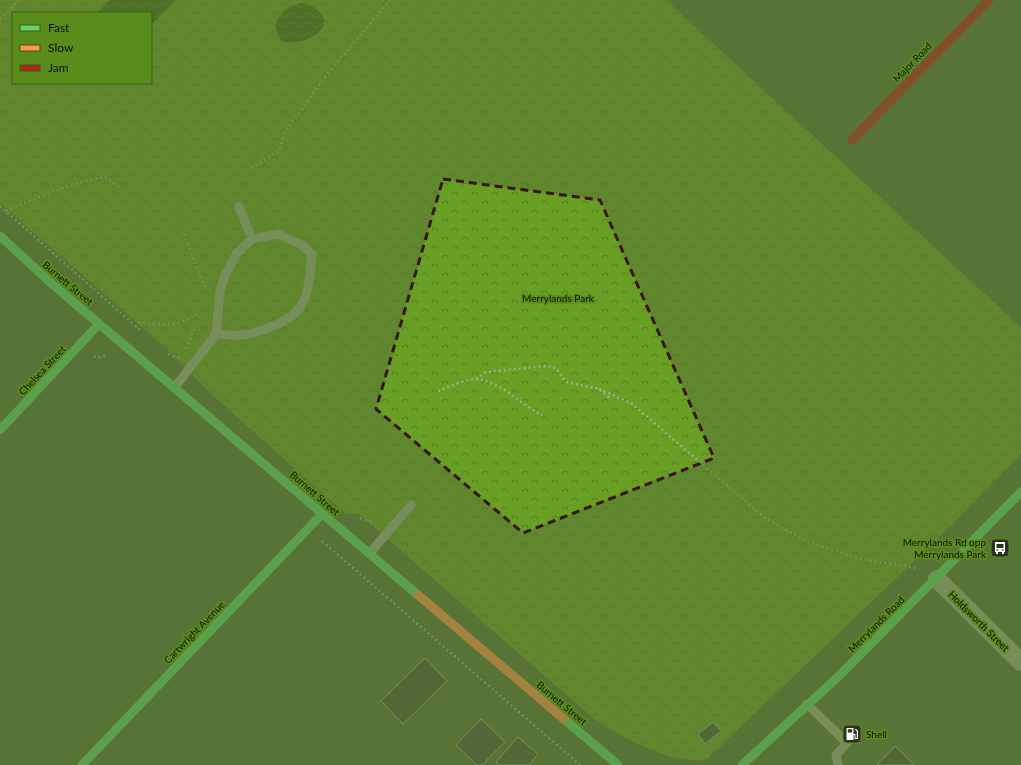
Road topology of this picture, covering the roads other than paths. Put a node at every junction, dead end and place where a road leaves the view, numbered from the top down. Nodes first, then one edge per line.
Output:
1 (989, 0) edge
2 (852, 140) dead end
3 (239, 207) dead end
4 (0, 236) edge
5 (252, 239) junction
6 (99, 324) junction
7 (216, 334) junction
8 (175, 387) junction
9 (0, 430) edge
10 (1021, 492) edge
11 (411, 505) dead end
12 (322, 514) junction
13 (369, 554) junction
14 (937, 579) junction
15 (1021, 662) edge
16 (807, 704) junction
17 (82, 765) edge
18 (618, 765) edge
19 (742, 765) edge
20 (838, 765) edge

1 - 2 main road, Major Road
3 - 5 lane
4 - 6 main road, Burnett Street
5 - 7 lane
5 - 7 lane
6 - 8 main road, Burnett Street
6 - 9 main road, Chelsea Street
7 - 8 lane
8 - 12 main road, Burnett Street
10 - 14 main road, Merrylands Road
11 - 13 lane
12 - 13 main road, Burnett Street
12 - 17 main road, Cartwright Avenue
13 - 18 main road, Burnett Street
14 - 15 street, Holdsworth Street
14 - 16 main road, Merrylands Road
16 - 19 main road, Merrylands Road
16 - 20 lane

